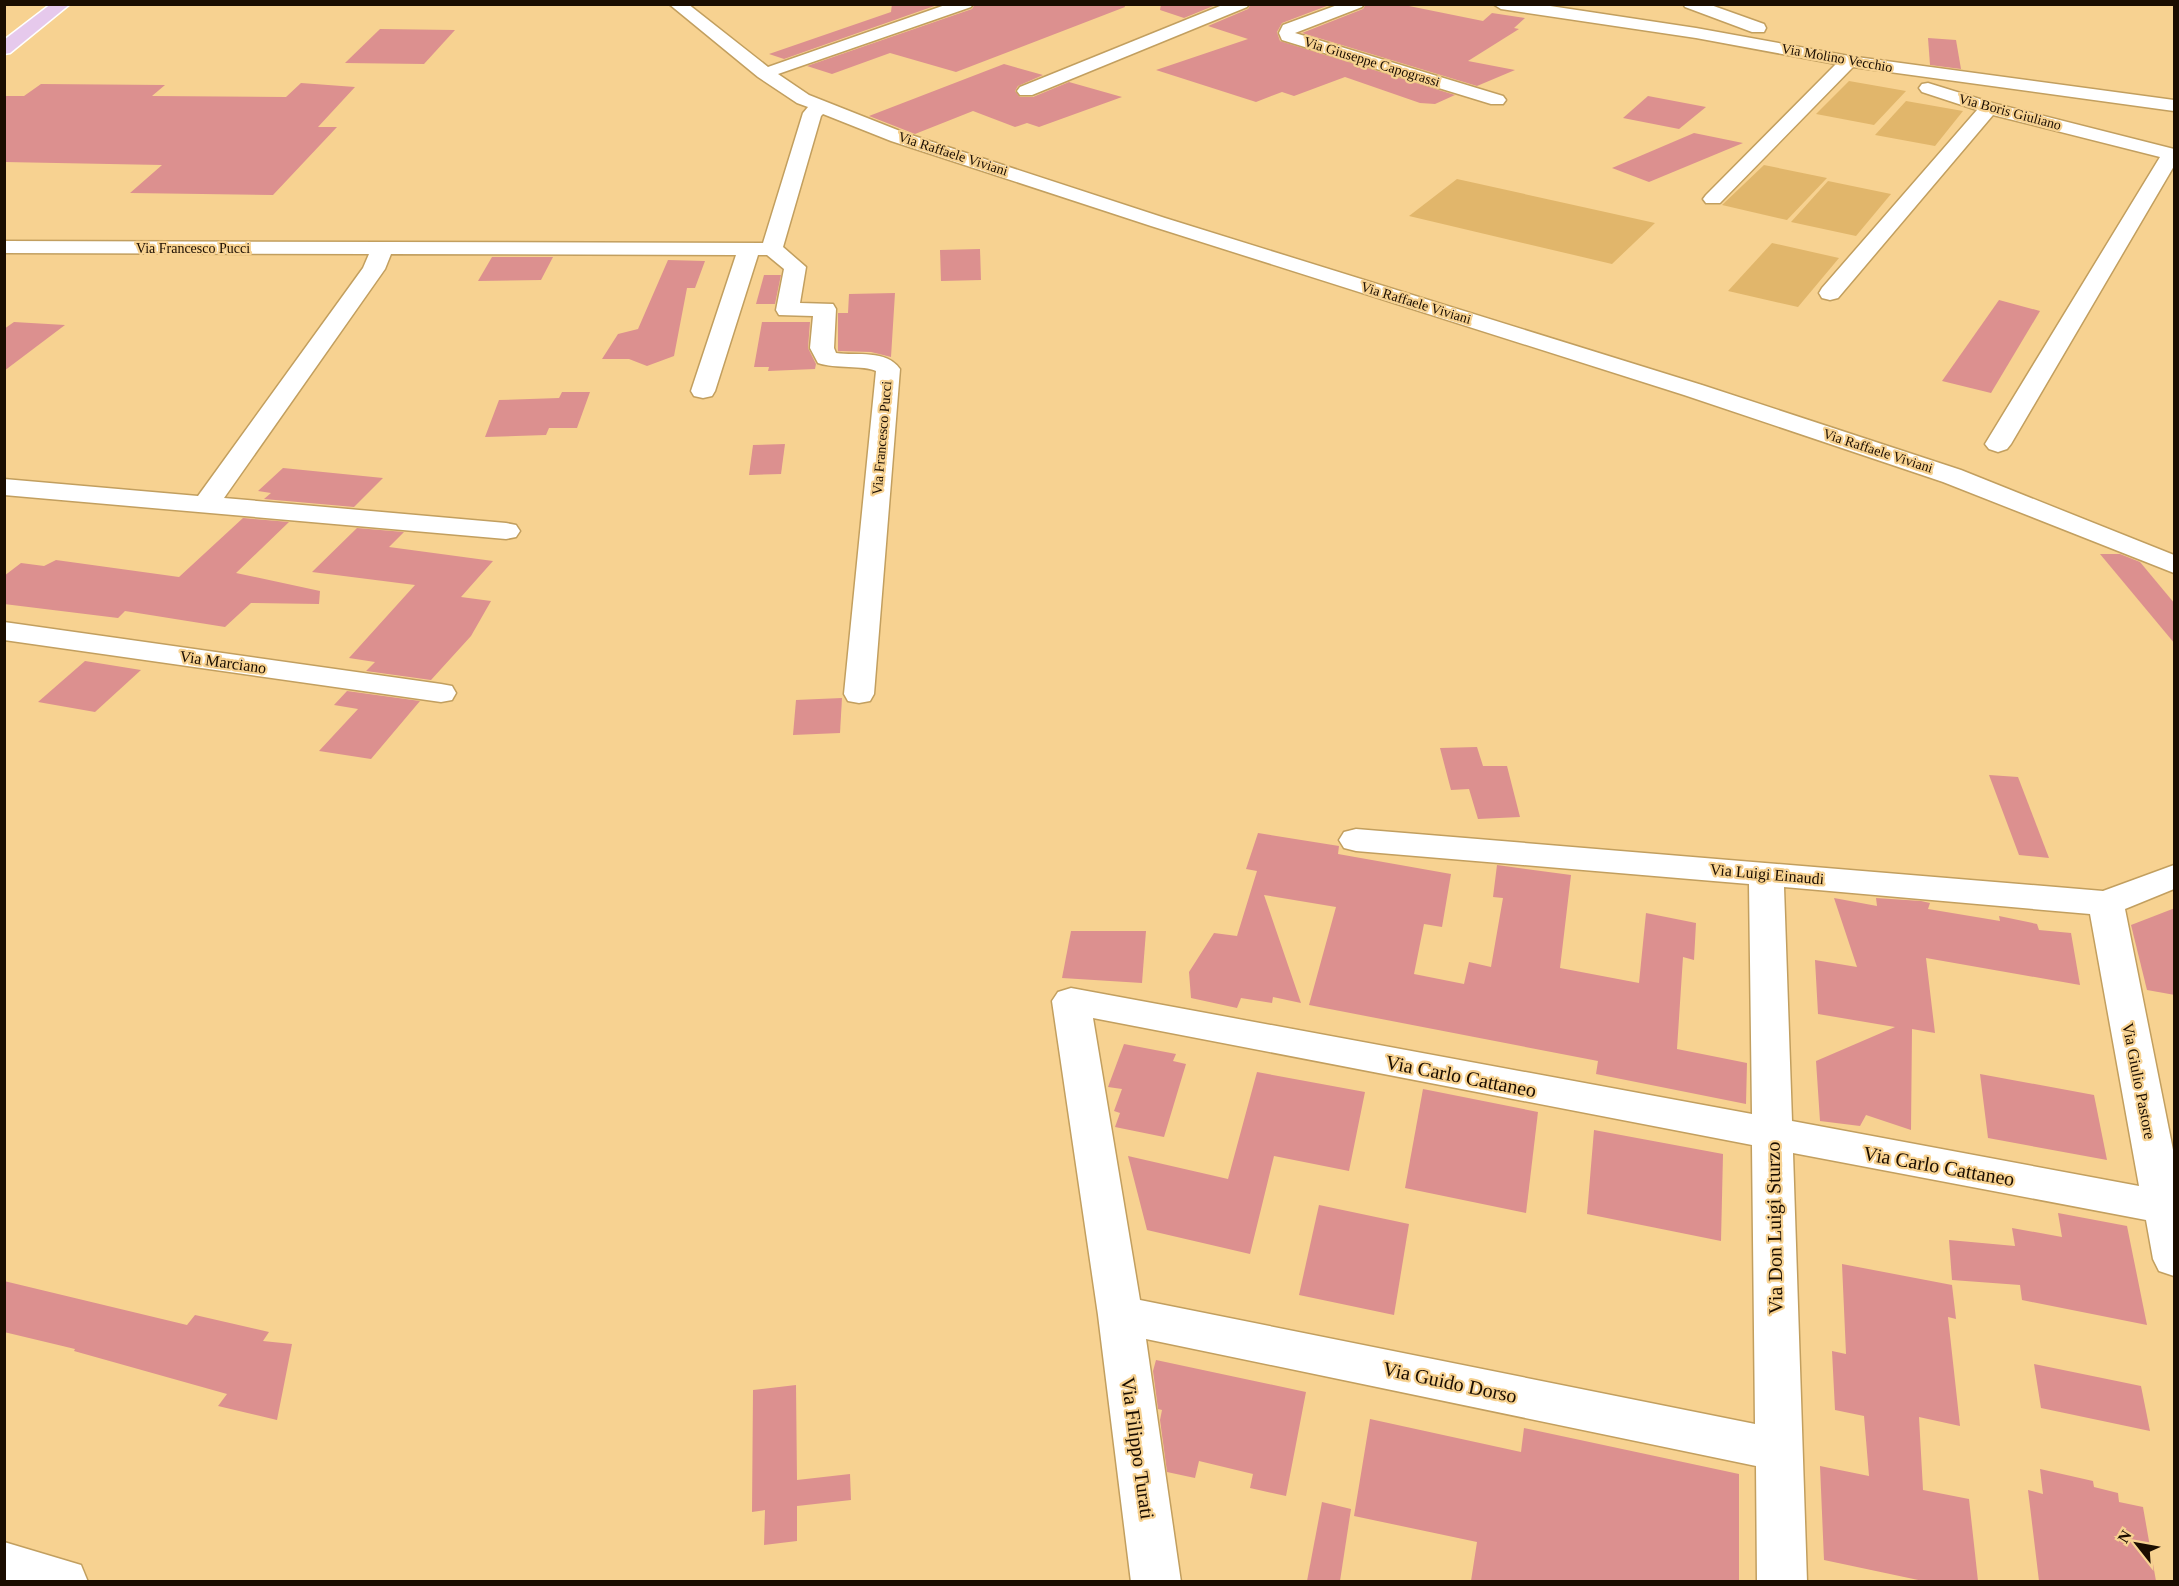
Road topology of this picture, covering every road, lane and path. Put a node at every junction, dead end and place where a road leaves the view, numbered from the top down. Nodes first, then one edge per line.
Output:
1 (62, 4) edge
2 (965, 4) edge
3 (1241, 4) edge
4 (1356, 4) edge
5 (1501, 4) edge
6 (1691, 4) edge
7 (1742, 4) edge
8 (690, 9) edge
9 (1747, 24) junction
10 (4, 49) edge
11 (1849, 61) junction
12 (775, 70) dead end
13 (1026, 91) dead end
14 (1497, 100) dead end
15 (2175, 106) edge
16 (821, 107) junction
17 (1989, 108) junction
18 (2173, 155) edge
19 (1713, 199) dead end
20 (4, 248) edge
21 (382, 249) junction
22 (761, 249) junction
23 (1830, 293) dead end
24 (703, 391) dead end
25 (1998, 444) dead end
26 (4, 487) edge
27 (206, 504) junction
28 (506, 531) dead end
29 (2175, 565) edge
30 (4, 631) edge
31 (441, 693) dead end
32 (860, 694) dead end
33 (1356, 840) dead end
34 (1766, 874) junction
35 (2175, 876) edge
36 (2106, 903) junction
37 (1772, 1135) junction
38 (2163, 1207) junction
39 (2175, 1259) edge
40 (1120, 1315) junction
41 (1779, 1450) junction
42 (4, 1565) edge
43 (63, 1581) edge
44 (1156, 1581) edge
45 (1782, 1581) edge

1 - 10 main road
2 - 12 street
3 - 13 street
4 - 14 street, Via Giuseppe Capograssi
5 - 11 street, Via Molino Vecchio
6 - 9 street
7 - 9 street
8 - 16 street, Via Raffaele Viviani
9 - 11 street
11 - 15 street, Via Molino Vecchio
11 - 17 street, Via Boris Giuliano
11 - 19 street
16 - 22 street
16 - 29 street, Via Raffaele Viviani
17 - 18 street, Via Boris Giuliano
17 - 23 street
18 - 25 street
20 - 21 street, Via Francesco Pucci
21 - 22 street, Via Francesco Pucci
21 - 27 street
22 - 24 street
22 - 32 street, Via Francesco Pucci
26 - 27 street
27 - 28 street
30 - 31 street, Via Marciano
33 - 34 street, Via Luigi Einaudi
34 - 36 street, Via Luigi Einaudi
34 - 37 street, Via Don Luigi Sturzo
35 - 36 street, Via Luigi Einaudi
36 - 38 street, Via Giulio Pastore
37 - 38 street, Via Carlo Cattaneo
37 - 40 street, Via Carlo Cattaneo
37 - 41 street, Via Don Luigi Sturzo
38 - 39 street, Via Giulio Pastore
40 - 41 street, Via Guido Dorso
40 - 44 street, Via Filippo Turati
41 - 45 street, Via Don Luigi Sturzo
42 - 43 street

